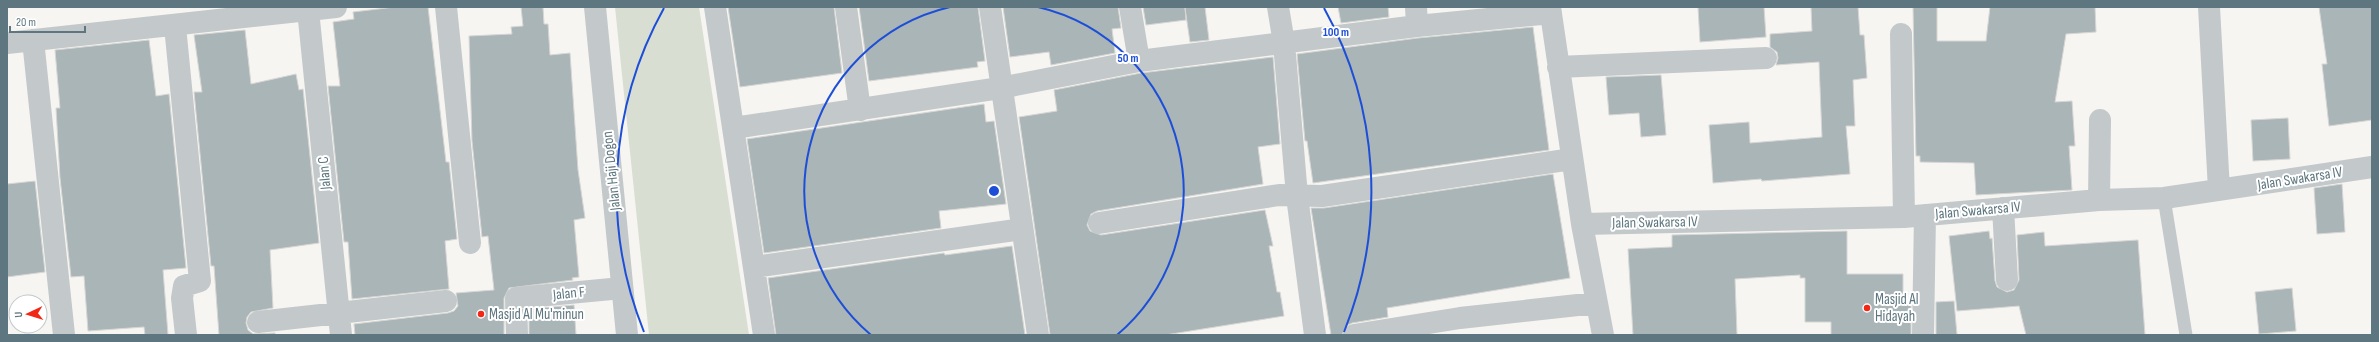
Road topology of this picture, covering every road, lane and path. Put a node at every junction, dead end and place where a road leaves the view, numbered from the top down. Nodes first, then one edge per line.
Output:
1 (336, 7) edge
2 (446, 7) edge
3 (595, 7) edge
4 (715, 7) edge
5 (846, 7) edge
6 (990, 7) edge
7 (1130, 7) edge
8 (1278, 7) edge
9 (2209, 7) edge
10 (308, 10) junction
11 (1550, 10) edge
12 (1416, 17) edge
13 (175, 26) junction
14 (1901, 34) dead end
15 (33, 40) junction
16 (7, 43) edge
17 (1284, 43) junction
18 (1766, 58) dead end
19 (1139, 61) junction
20 (1558, 67) junction
21 (1000, 88) junction
22 (860, 110) junction
23 (2100, 120) dead end
24 (734, 128) junction
25 (1572, 159) junction
26 (2372, 167) edge
27 (2219, 190) junction
28 (1298, 196) junction
29 (2164, 198) junction
30 (2099, 200) junction
31 (2003, 208) junction
32 (1925, 215) junction
33 (1904, 217) junction
34 (1099, 224) dead end
35 (1582, 224) junction
36 (1022, 229) junction
37 (470, 243) dead end
38 (754, 267) junction
39 (2007, 280) dead end
40 (622, 288) junction
41 (446, 301) dead end
42 (1596, 303) junction
43 (258, 322) dead end
44 (339, 325) edge
45 (1462, 326) edge
46 (64, 335) edge
47 (186, 335) edge
48 (517, 335) edge
49 (626, 335) edge
50 (764, 335) edge
51 (1038, 335) edge
52 (1315, 335) edge
53 (1354, 335) edge
54 (1603, 335) edge
55 (1923, 335) edge
56 (2186, 335) edge

1 - 10 street
2 - 37 street
3 - 40 street, Jalan Haji Dogon
4 - 24 street
5 - 22 street
6 - 21 street
7 - 19 street
8 - 17 street
9 - 27 street
10 - 13 street
10 - 44 street, Jalan C
11 - 12 street
11 - 20 street
12 - 17 street
13 - 15 street
13 - 47 street
14 - 33 street
15 - 16 street
15 - 46 street
17 - 19 street
17 - 28 street
18 - 20 street
19 - 21 street
20 - 25 street
21 - 22 street
21 - 36 street
22 - 24 street
23 - 30 street
24 - 38 street
25 - 28 street
25 - 35 street
26 - 27 street, Jalan Swakarsa IV
27 - 29 street, Jalan Swakarsa IV
28 - 34 street
28 - 52 street
29 - 30 street, Jalan Swakarsa IV
29 - 56 lane
30 - 31 street, Jalan Swakarsa IV
31 - 32 street, Jalan Swakarsa IV
31 - 39 street
32 - 33 street, Jalan Swakarsa IV
32 - 55 street
33 - 35 street, Jalan Swakarsa IV
35 - 42 street
36 - 38 street
36 - 51 street
38 - 50 street
40 - 48 street, Jalan F
40 - 49 street, Jalan Haji Dogon
41 - 44 street
42 - 45 street
42 - 54 street
43 - 44 street
45 - 53 street

